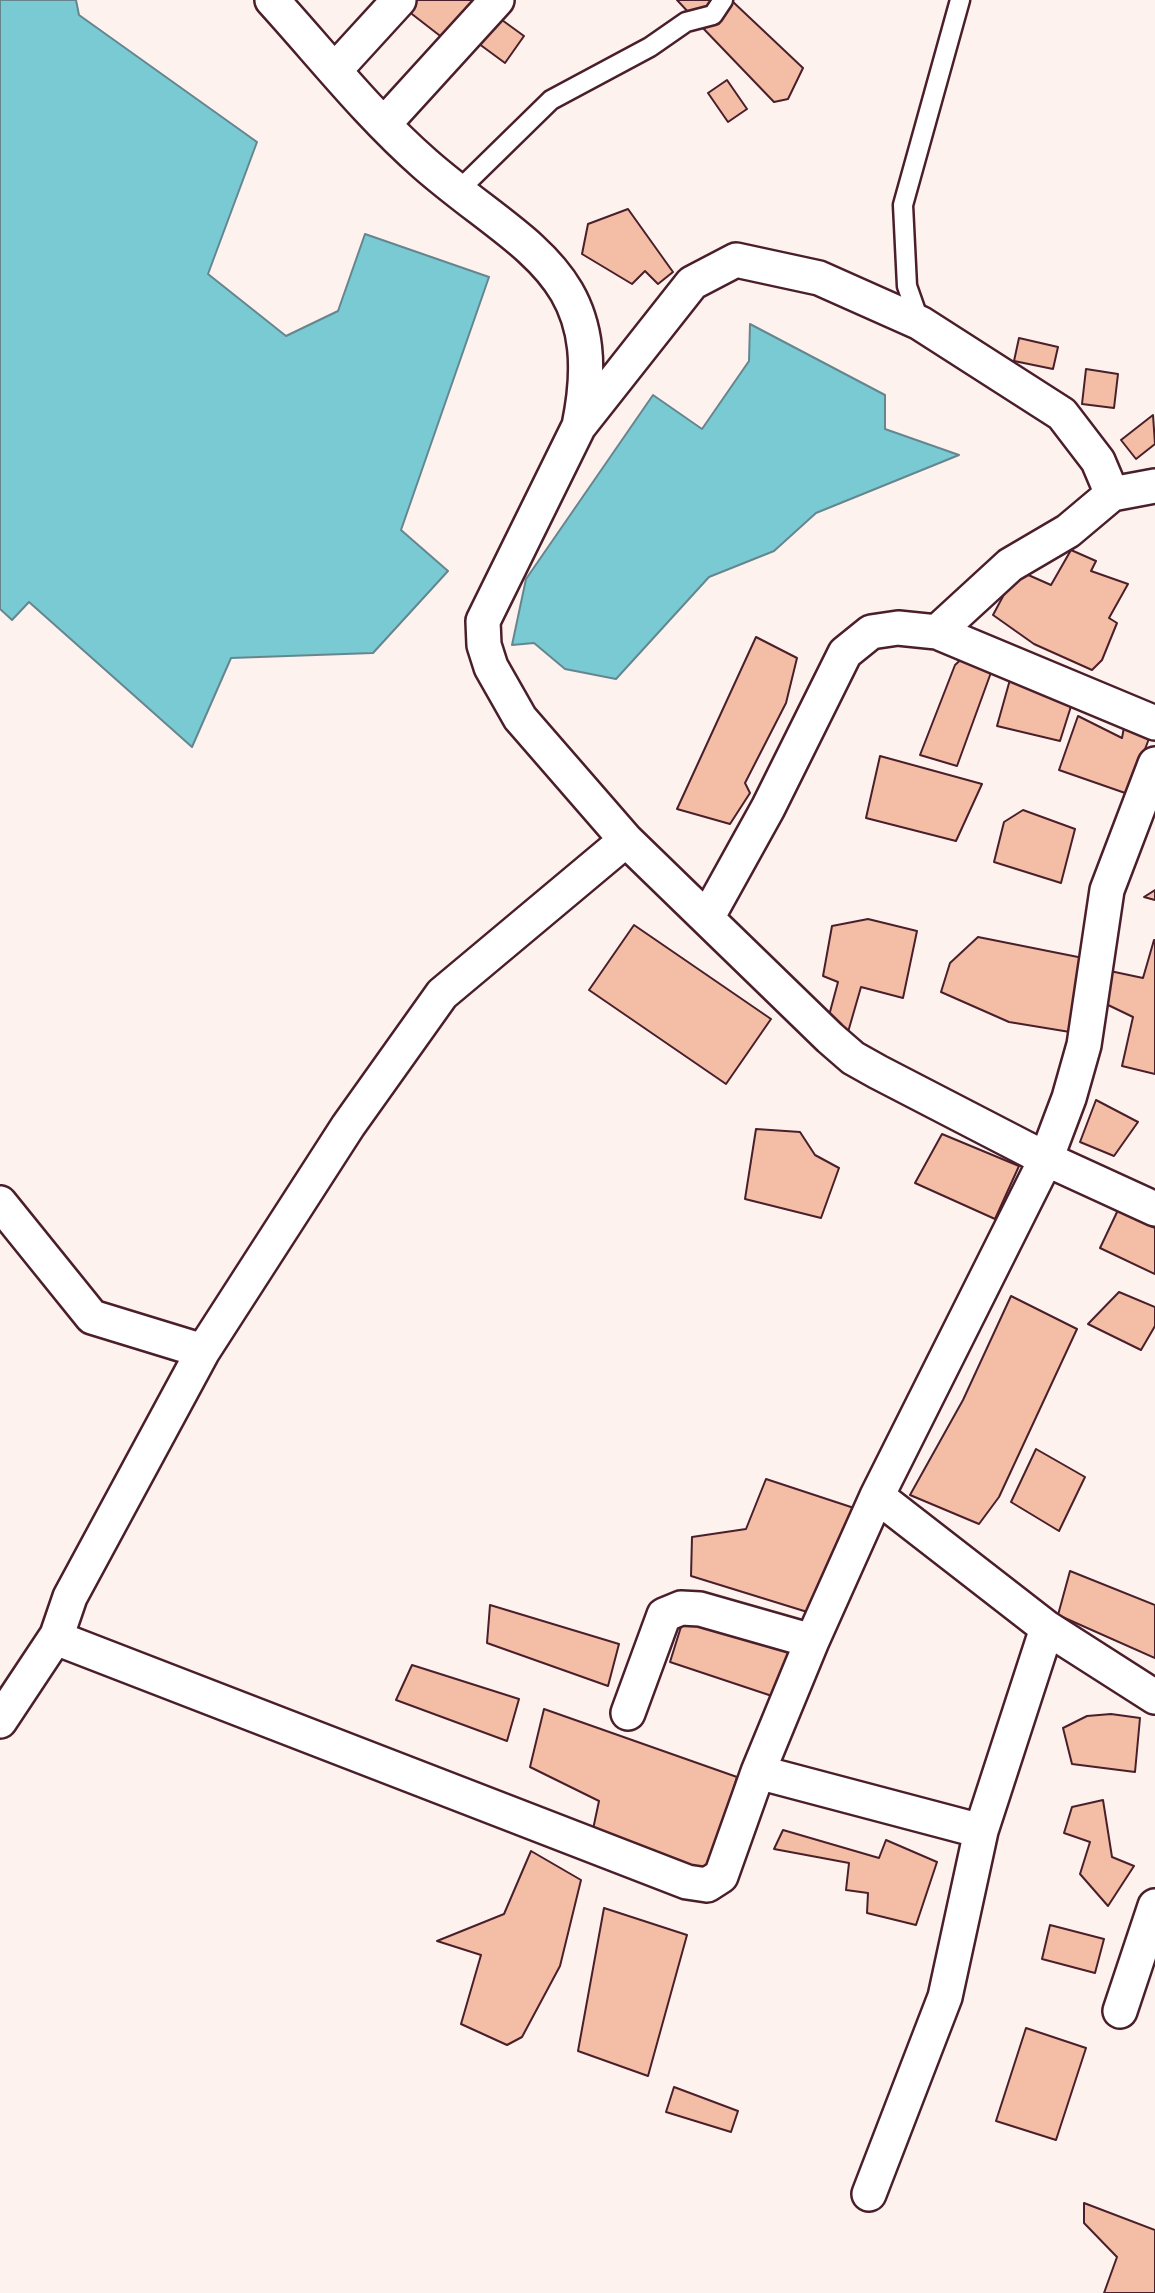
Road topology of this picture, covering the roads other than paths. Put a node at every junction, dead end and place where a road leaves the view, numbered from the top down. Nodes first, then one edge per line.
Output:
1 (272, 0) edge
2 (399, 0) edge
3 (497, 0) edge
4 (723, 0) edge
5 (960, 0) edge
6 (335, 70) junction
7 (384, 124) junction
8 (460, 189) junction
9 (920, 323) junction
10 (579, 426) junction
11 (1155, 486) edge
12 (1112, 494) junction
13 (937, 632) junction
14 (1155, 723) edge
15 (1155, 764) edge
16 (626, 840) junction
17 (707, 918) junction
18 (1046, 1159) junction
19 (0, 1203) edge
20 (1155, 1209) edge
21 (204, 1351) junction
22 (877, 1496) junction
23 (1047, 1628) junction
24 (57, 1635) junction
25 (812, 1641) junction
26 (1155, 1697) edge
27 (628, 1713) dead end
28 (0, 1721) edge
29 (758, 1772) junction
30 (981, 1831) junction
31 (1155, 1906) edge
32 (1120, 2011) dead end
33 (869, 2194) dead end

1 - 6 street
2 - 6 street
3 - 7 street
4 - 8 lane
5 - 9 lane
6 - 7 street
7 - 8 street
8 - 10 street
9 - 10 street
9 - 12 street
10 - 16 street
11 - 12 street
12 - 13 street
13 - 14 street
13 - 17 street
15 - 18 street
16 - 17 street
16 - 21 street
17 - 18 street
18 - 20 street
18 - 22 street
19 - 21 street
21 - 24 street
22 - 23 street
22 - 25 street
23 - 26 street
23 - 30 street
24 - 28 street
24 - 29 street
25 - 27 street
25 - 29 street
29 - 30 street
30 - 33 street
31 - 32 street

